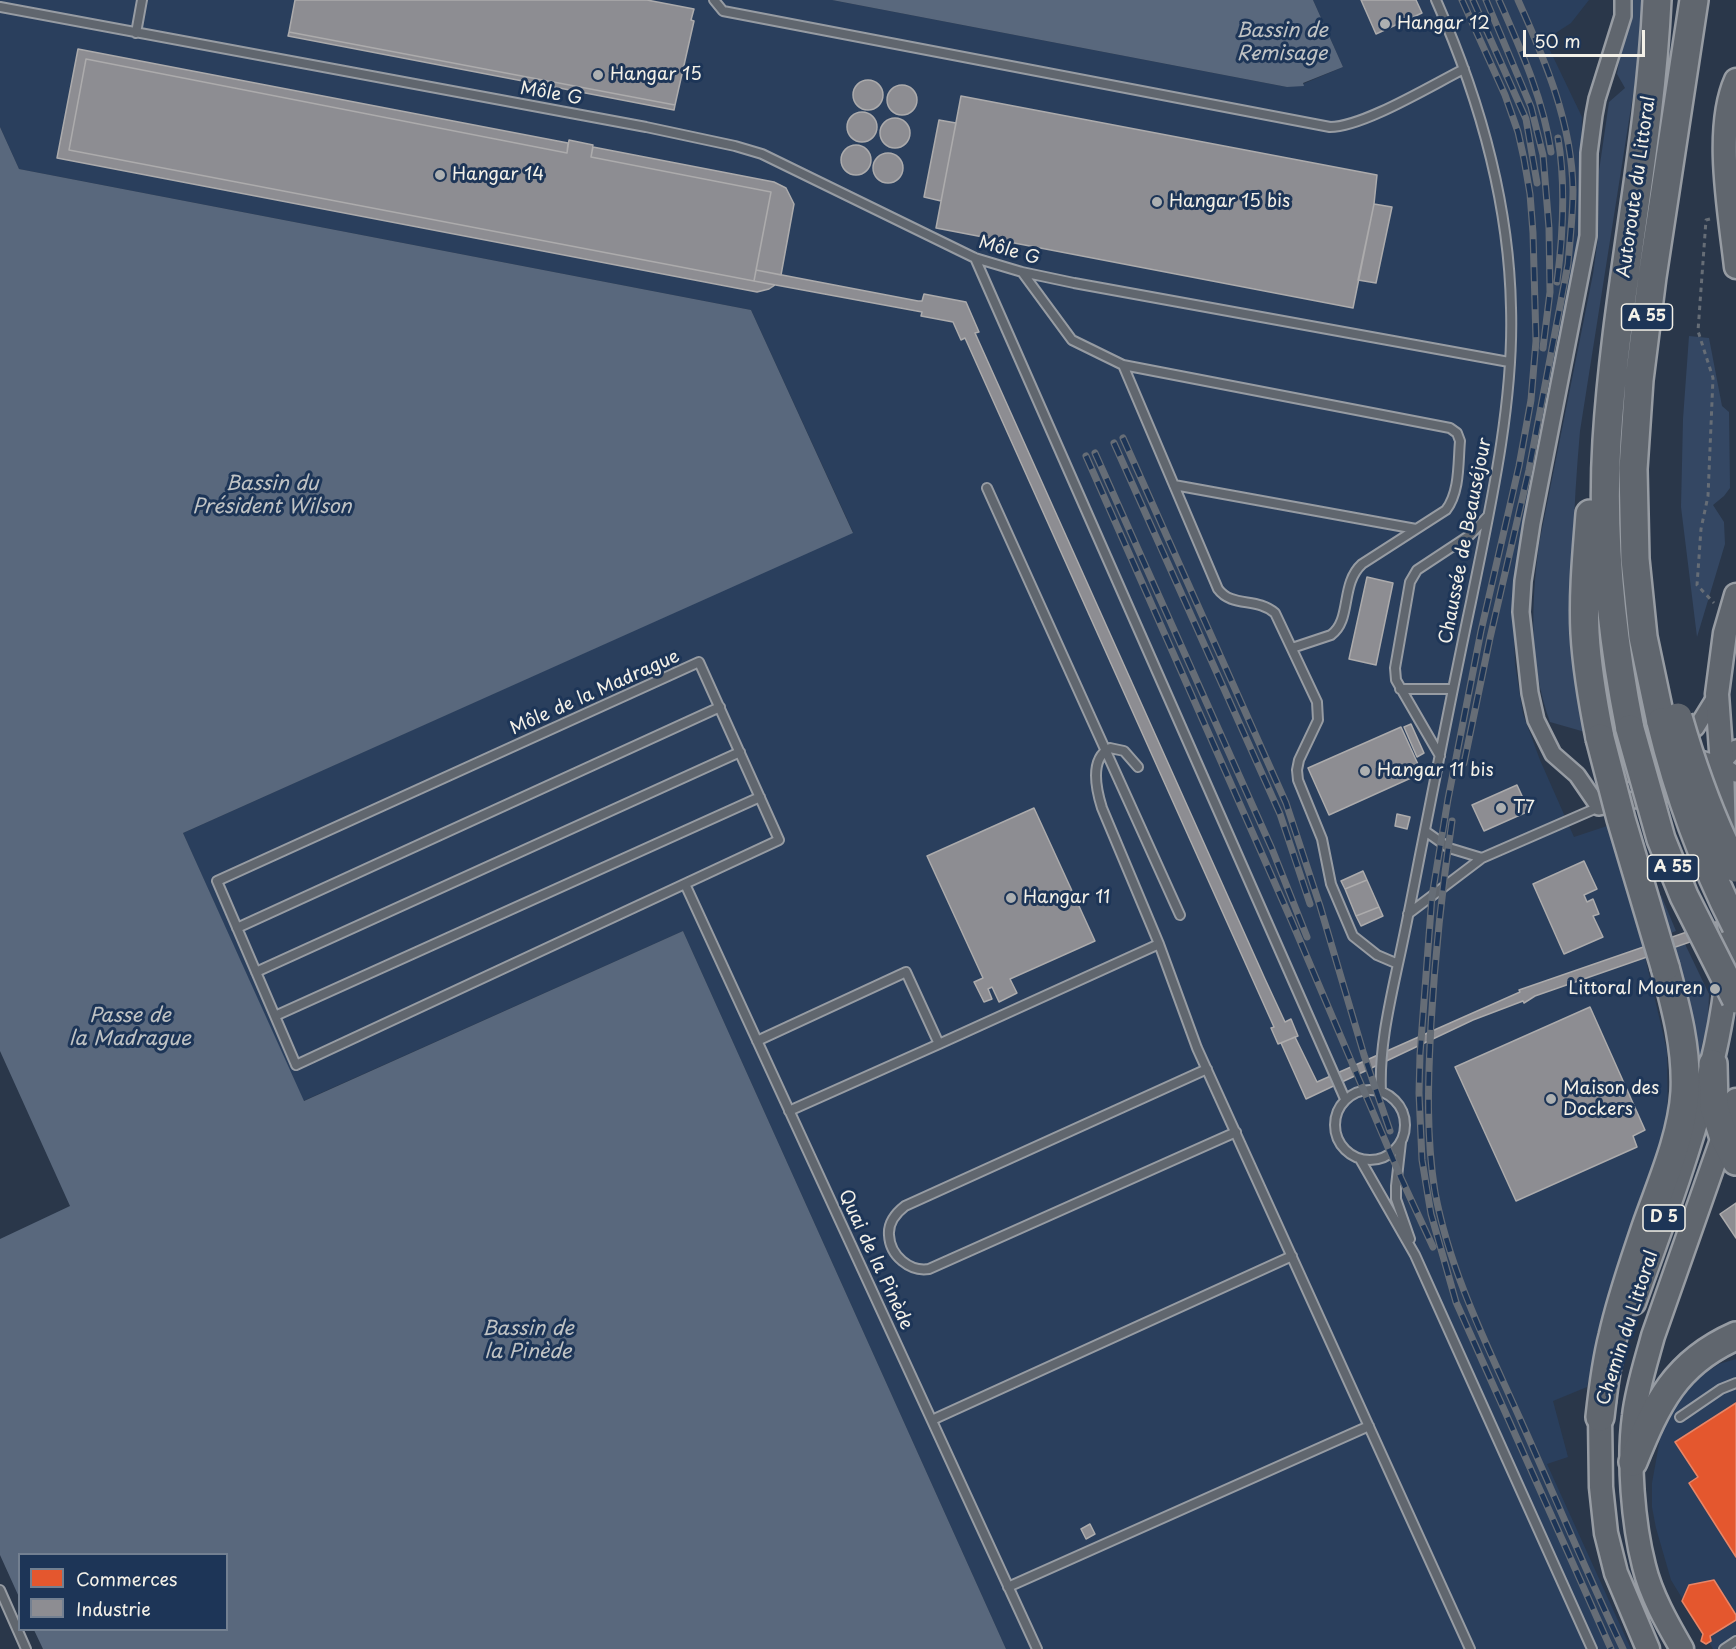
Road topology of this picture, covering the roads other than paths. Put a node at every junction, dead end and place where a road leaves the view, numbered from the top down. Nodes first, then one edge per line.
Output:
1 (142, 0) edge
2 (714, 0) edge
3 (1436, 0) edge
4 (1623, 0) edge
5 (1657, 0) edge
6 (1694, 0) edge
7 (0, 8) edge
8 (136, 33) junction
9 (1464, 69) junction
10 (1736, 80) edge
11 (975, 258) junction
12 (1736, 267) edge
13 (1022, 272) junction
14 (1509, 362) junction
15 (1123, 365) junction
16 (1607, 440) junction
17 (1174, 485) junction
18 (987, 488) dead end
19 (1488, 516) junction
20 (1416, 529) junction
21 (1735, 600) edge
22 (1292, 648) junction
23 (1736, 652) edge
24 (1400, 689) junction
25 (1452, 689) junction
26 (1717, 694) junction
27 (720, 707) junction
28 (1669, 720) junction
29 (1106, 750) junction
30 (740, 752) junction
31 (1663, 755) junction
32 (1440, 756) junction
33 (1731, 763) edge
34 (1138, 767) dead end
35 (1631, 767) junction
36 (1577, 775) junction
37 (1670, 793) junction
38 (760, 797) junction
39 (1597, 804) junction
40 (1425, 831) junction
41 (1482, 858) junction
42 (1730, 862) edge
43 (685, 884) junction
44 (1408, 914) junction
45 (1733, 914) edge
46 (1180, 915) dead end
47 (237, 928) junction
48 (1159, 944) junction
49 (1398, 964) junction
50 (256, 972) junction
51 (1736, 999) edge
52 (275, 1016) junction
53 (757, 1041) junction
54 (939, 1044) junction
55 (1713, 1064) junction
56 (1207, 1070) junction
57 (1381, 1092) junction
58 (1345, 1099) junction
59 (1736, 1100) edge
60 (789, 1111) junction
61 (1236, 1132) junction
62 (1723, 1135) junction
63 (1401, 1141) junction
64 (1360, 1159) junction
65 (1736, 1161) edge
66 (1415, 1255) junction
67 (1292, 1256) junction
68 (1736, 1336) edge
69 (1736, 1383) edge
70 (1600, 1417) junction
71 (1680, 1418) dead end
72 (932, 1420) junction
73 (1369, 1426) junction
74 (1633, 1462) junction
75 (1008, 1587) junction
76 (0, 1590) edge
77 (18, 1631) edge
78 (18, 1631) edge
79 (1736, 1641) edge
80 (26, 1649) edge
81 (1037, 1649) edge
82 (1470, 1649) edge
83 (1592, 1649) edge
84 (1648, 1649) edge
85 (1682, 1649) edge
86 (1724, 1649) edge

1 - 8 lane
2 - 9 lane
3 - 9 lane, Chaussée de Beauséjour
4 - 36 street
5 - 16 highway, Autoroute du Littoral / A 55
6 - 28 highway, Autoroute du Littoral / A 55
7 - 8 lane, Môle G
8 - 11 lane, Môle G
9 - 14 lane, Chaussée de Beauséjour
10 - 12 main road
11 - 13 lane, Môle G
11 - 58 lane
13 - 14 lane, Môle G
13 - 15 lane
14 - 19 lane, Chaussée de Beauséjour
15 - 17 lane
15 - 20 lane
16 - 51 highway, Autoroute du Littoral / A 55, bridge
16 - 70 highway, bridge
17 - 20 lane
17 - 22 lane
18 - 29 lane
19 - 24 lane
19 - 25 lane, Chaussée de Beauséjour
20 - 22 lane
21 - 23 main road, Chemin du Littoral / D 5
21 - 26 main road, Chemin du Littoral / D 5
22 - 49 lane
24 - 25 lane
24 - 32 lane
25 - 32 lane, Chaussée de Beauséjour
26 - 31 street
26 - 33 main road, Chemin du Littoral / D 5
27 - 30 lane, Môle de la Madrague
27 - 47 lane
27 - 47 lane, Môle de la Madrague
28 - 42 highway, bridge
28 - 45 highway, Autoroute du Littoral / A 55, bridge
29 - 34 lane
29 - 46 lane
29 - 48 lane
30 - 38 lane, Môle de la Madrague
30 - 50 lane
31 - 33 street
31 - 35 street
32 - 40 lane, Chaussée de Beauséjour
33 - 37 street
33 - 42 main road, Chemin du Littoral / D 5
35 - 36 street
35 - 39 street
36 - 39 street
37 - 39 street
37 - 42 street
38 - 43 lane, Môle de la Madrague
38 - 52 lane
39 - 41 lane
40 - 41 lane
40 - 44 lane, Chaussée de Beauséjour
41 - 44 lane
42 - 45 main road, Chemin du Littoral / D 5
43 - 52 lane, Môle de la Madrague
43 - 53 lane, Quai de la Pinède
44 - 49 lane, Chaussée de Beauséjour
45 - 55 main road, Chemin du Littoral / D 5
47 - 50 lane, Môle de la Madrague
48 - 54 lane
48 - 56 lane
49 - 57 lane, Chaussée de Beauséjour
50 - 52 lane, Môle de la Madrague
53 - 54 lane
53 - 60 lane, Quai de la Pinède
54 - 60 lane
55 - 62 highway
55 - 70 main road, Chemin du Littoral / D 5
56 - 61 lane
56 - 61 lane
57 - 58 lane
57 - 63 lane
58 - 64 lane
59 - 62 main road, Chemin du Littoral / D 5
60 - 72 lane, Quai de la Pinède
61 - 67 lane
62 - 65 highway
62 - 74 main road, Chemin du Littoral / D 5
63 - 64 lane
63 - 66 lane
64 - 66 lane
66 - 83 lane
67 - 72 lane
67 - 73 lane
68 - 74 highway
69 - 71 lane
70 - 84 main road, D 5
72 - 75 lane, Quai de la Pinède
73 - 75 lane
73 - 82 lane
74 - 85 main road, D 5
75 - 81 lane, Quai de la Pinède
76 - 78 lane
77 - 80 lane
79 - 86 lane

